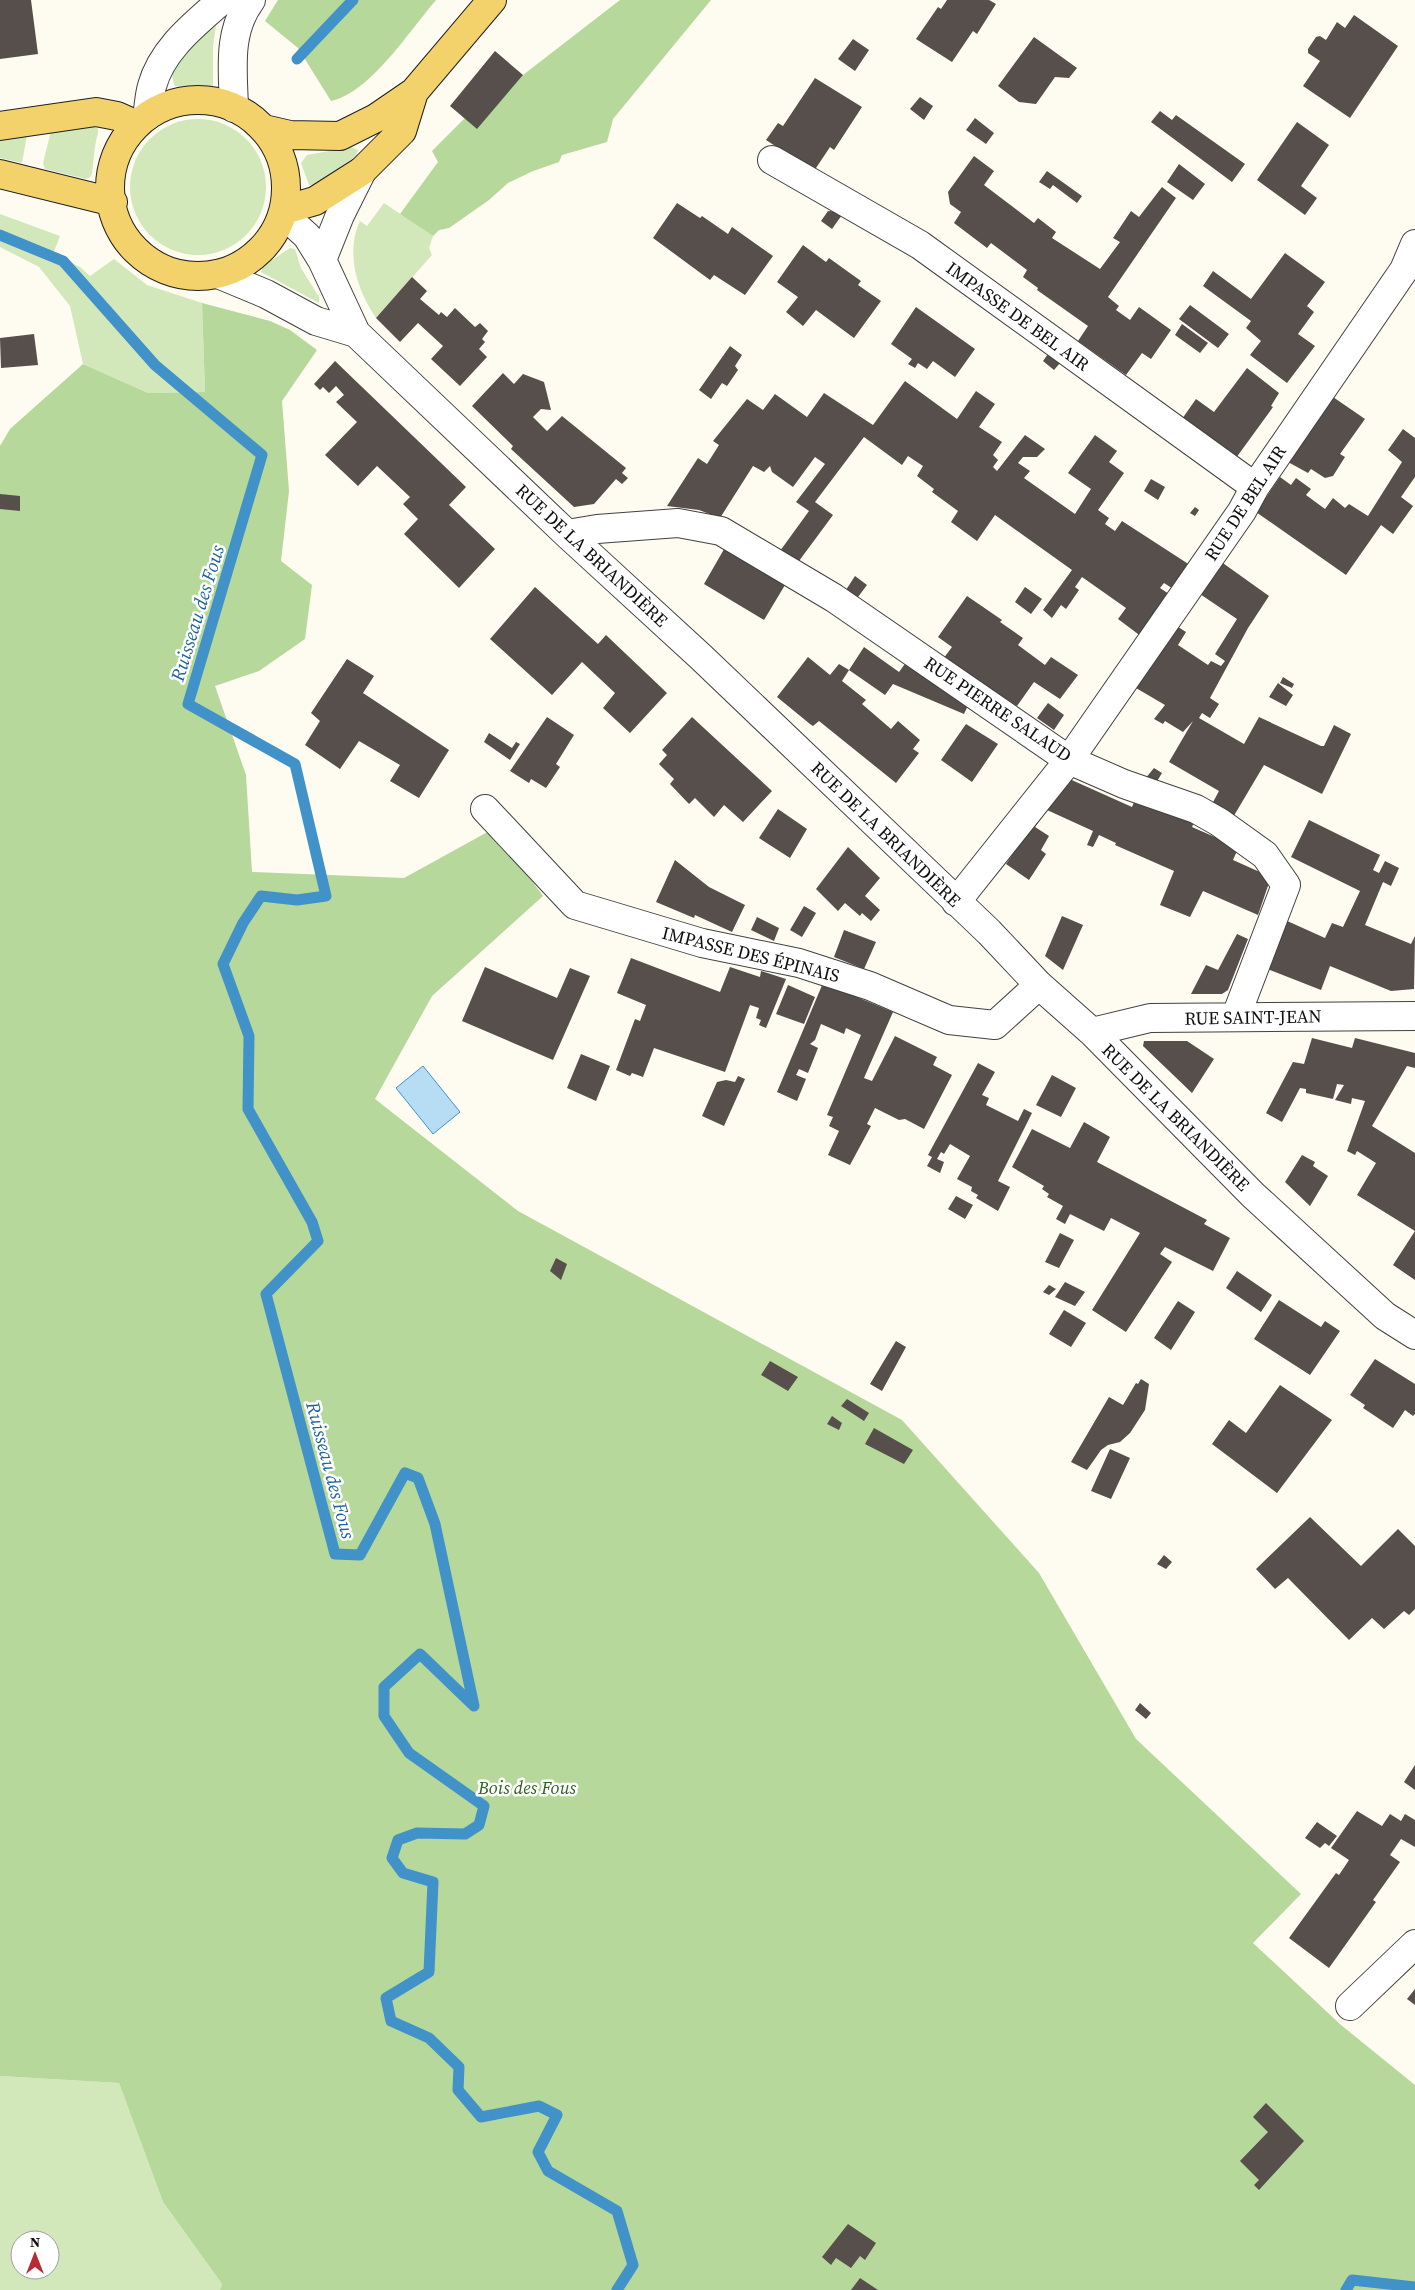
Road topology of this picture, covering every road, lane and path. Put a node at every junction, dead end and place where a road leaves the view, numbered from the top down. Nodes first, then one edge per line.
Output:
1 (222, 0) edge
2 (250, 0) edge
3 (492, 0) edge
4 (414, 92) junction
5 (234, 108) junction
6 (141, 120) junction
7 (0, 126) edge
8 (264, 129) junction
9 (772, 160) dead end
10 (362, 171) junction
11 (0, 174) edge
12 (113, 202) junction
13 (286, 212) junction
14 (1415, 244) edge
15 (322, 260) junction
16 (218, 274) junction
17 (356, 333) junction
18 (1255, 487) junction
19 (567, 534) junction
20 (1069, 760) junction
21 (485, 809) dead end
22 (956, 902) junction
23 (1039, 985) junction
24 (1236, 1016) junction
25 (1415, 1016) edge
26 (1092, 1032) junction
27 (1415, 1335) edge
28 (1415, 1944) edge
29 (1350, 2006) dead end

1 - 6 street
2 - 5 street
3 - 4 main road
4 - 8 main road
4 - 10 main road
5 - 6 main road
5 - 8 main road
6 - 7 main road
6 - 12 main road
8 - 13 main road
9 - 18 street, IMPASSE DE BEL AIR
10 - 13 main road
10 - 15 street
11 - 12 main road
12 - 16 main road
13 - 15 street, RUE DE LA BRIANDIÈRE
13 - 16 main road
14 - 18 street, RUE DE BEL AIR
15 - 17 street, RUE DE LA BRIANDIÈRE
16 - 17 street, RUE DE LA BRIANDIÈRE
17 - 19 street, RUE DE LA BRIANDIÈRE
18 - 20 street, RUE DE BEL AIR
19 - 20 street, RUE PIERRE SALAUD
19 - 22 street, RUE DE LA BRIANDIÈRE
20 - 22 street, RUE DE BEL AIR
20 - 24 street, RUE PIERRE SALAUD
21 - 23 street, IMPASSE DES ÉPINAIS
22 - 23 street, RUE DE LA BRIANDIÈRE
23 - 26 street, RUE DE LA BRIANDIÈRE
24 - 25 street, RUE SAINT-JEAN
24 - 26 street, RUE SAINT-JEAN
26 - 27 street, RUE DE LA BRIANDIÈRE
28 - 29 street

